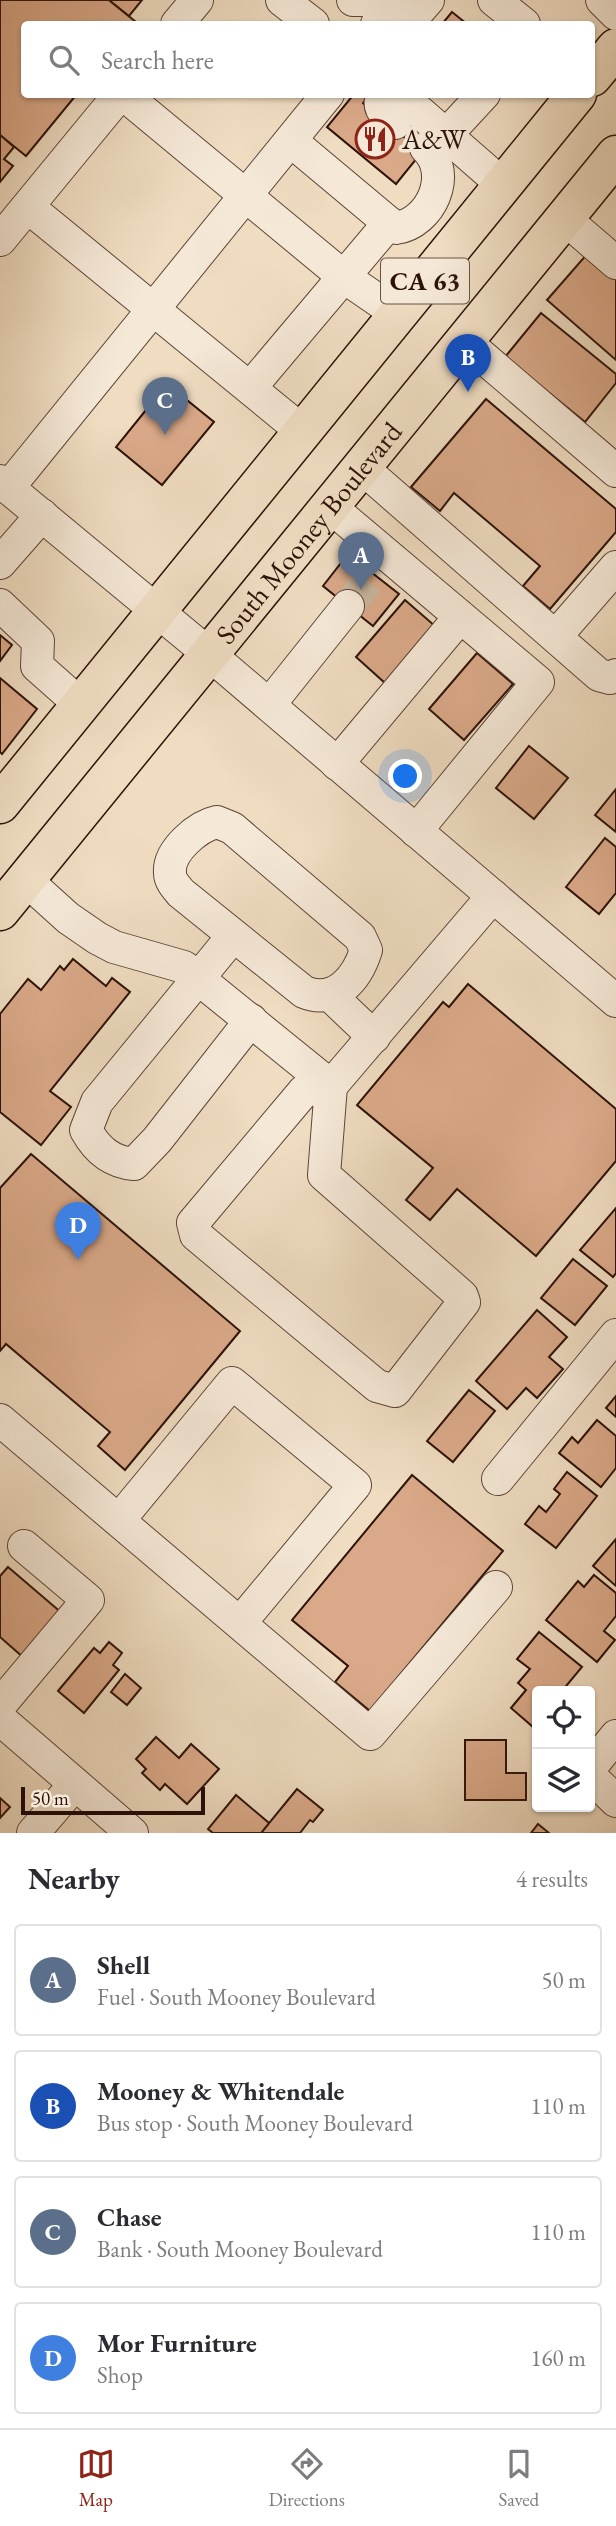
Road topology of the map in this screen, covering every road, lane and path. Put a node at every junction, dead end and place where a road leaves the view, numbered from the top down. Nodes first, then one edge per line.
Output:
1 (197, 0) edge
2 (282, 0) edge
3 (353, 0) edge
4 (428, 0) edge
5 (494, 0) edge
6 (602, 0) edge
7 (388, 9) edge
8 (616, 14) edge
9 (180, 21) edge
10 (309, 21) edge
11 (520, 21) edge
12 (616, 48) edge
13 (595, 74) edge
14 (118, 98) edge
15 (126, 98) edge
16 (325, 98) edge
17 (574, 98) edge
18 (392, 104) edge
19 (457, 117) edge
20 (290, 141) junction
21 (616, 155) edge
22 (503, 184) junction
23 (246, 196) junction
24 (28, 207) junction
25 (564, 218) junction
26 (388, 223) junction
27 (0, 240) edge
28 (616, 263) edge
29 (344, 277) junction
30 (154, 309) junction
31 (398, 314) junction
32 (463, 340) junction
33 (250, 388) junction
34 (302, 431) junction
35 (610, 460) edge
36 (360, 466) junction
37 (4, 485) edge
38 (328, 505) junction
39 (42, 515) junction
40 (0, 563) edge
41 (616, 567) edge
42 (0, 605) edge
43 (348, 606) tunnel mouth
44 (158, 610) junction
45 (460, 617) junction
46 (562, 641) junction
47 (209, 654) junction
48 (616, 675) edge
49 (538, 682) junction
50 (81, 705) junction
51 (269, 705) junction
52 (337, 764) junction
53 (5, 788) edge
54 (416, 831) junction
55 (26, 880) junction
56 (493, 896) junction
57 (0, 911) edge
58 (233, 936) junction
59 (199, 978) junction
60 (611, 989) edge
61 (331, 996) junction
62 (251, 1020) junction
63 (374, 1037) junction
64 (331, 1086) junction
65 (616, 1335) edge
66 (0, 1419) edge
67 (498, 1479) dead end
68 (119, 1520) junction
69 (24, 1546) dead end
70 (495, 1587) dead end
71 (240, 1623) junction
72 (0, 1705) edge
73 (0, 1719) edge
74 (616, 1736) edge
75 (595, 1762) edge
76 (595, 1781) edge
77 (75, 1784) junction
78 (616, 1801) edge
79 (33, 1833) edge
80 (132, 1833) edge

1 - 9 street
2 - 10 street
3 - 7 street
4 - 7 street
5 - 11 street
6 - 8 street
12 - 13 main road
14 - 24 street
15 - 23 street
16 - 20 street
17 - 22 main road, CA 63
18 - 19 street
19 - 22 street
19 - 26 street
20 - 23 street
20 - 26 street
21 - 25 main road, South Mooney Boulevard / CA 63
22 - 31 main road, CA 63
23 - 29 street
23 - 30 street
24 - 27 street
24 - 30 street
25 - 28 street
25 - 32 main road, South Mooney Boulevard / CA 63
26 - 29 street
29 - 31 street
29 - 33 street
30 - 33 street
30 - 37 street
31 - 34 main road, CA 63
32 - 35 street
32 - 36 main road, South Mooney Boulevard / CA 63
33 - 34 street
34 - 44 main road, CA 63
36 - 38 main road, South Mooney Boulevard / CA 63
36 - 46 street
37 - 39 street
38 - 45 street
38 - 47 main road, South Mooney Boulevard / CA 63
39 - 40 street
39 - 44 street
41 - 46 street
42 - 50 street
43 - 51 street
44 - 47 street
44 - 50 main road, CA 63
45 - 49 street
45 - 52 street
46 - 48 street
46 - 49 street
47 - 51 street
47 - 55 main road, South Mooney Boulevard / CA 63
49 - 54 street
50 - 53 main road, CA 63
51 - 52 street
52 - 54 street
54 - 56 street
55 - 57 main road, South Mooney Boulevard / CA 63
55 - 59 street
56 - 60 street
56 - 63 street
58 - 59 street
58 - 61 street
58 - 61 street
59 - 62 street
59 - 62 street
61 - 63 street
62 - 64 street
63 - 64 street
64 - 64 street
65 - 67 street
66 - 68 street
68 - 71 street
68 - 71 street
69 - 72 street
70 - 71 street
73 - 77 street
74 - 75 street
76 - 78 street
77 - 79 street
77 - 80 street

